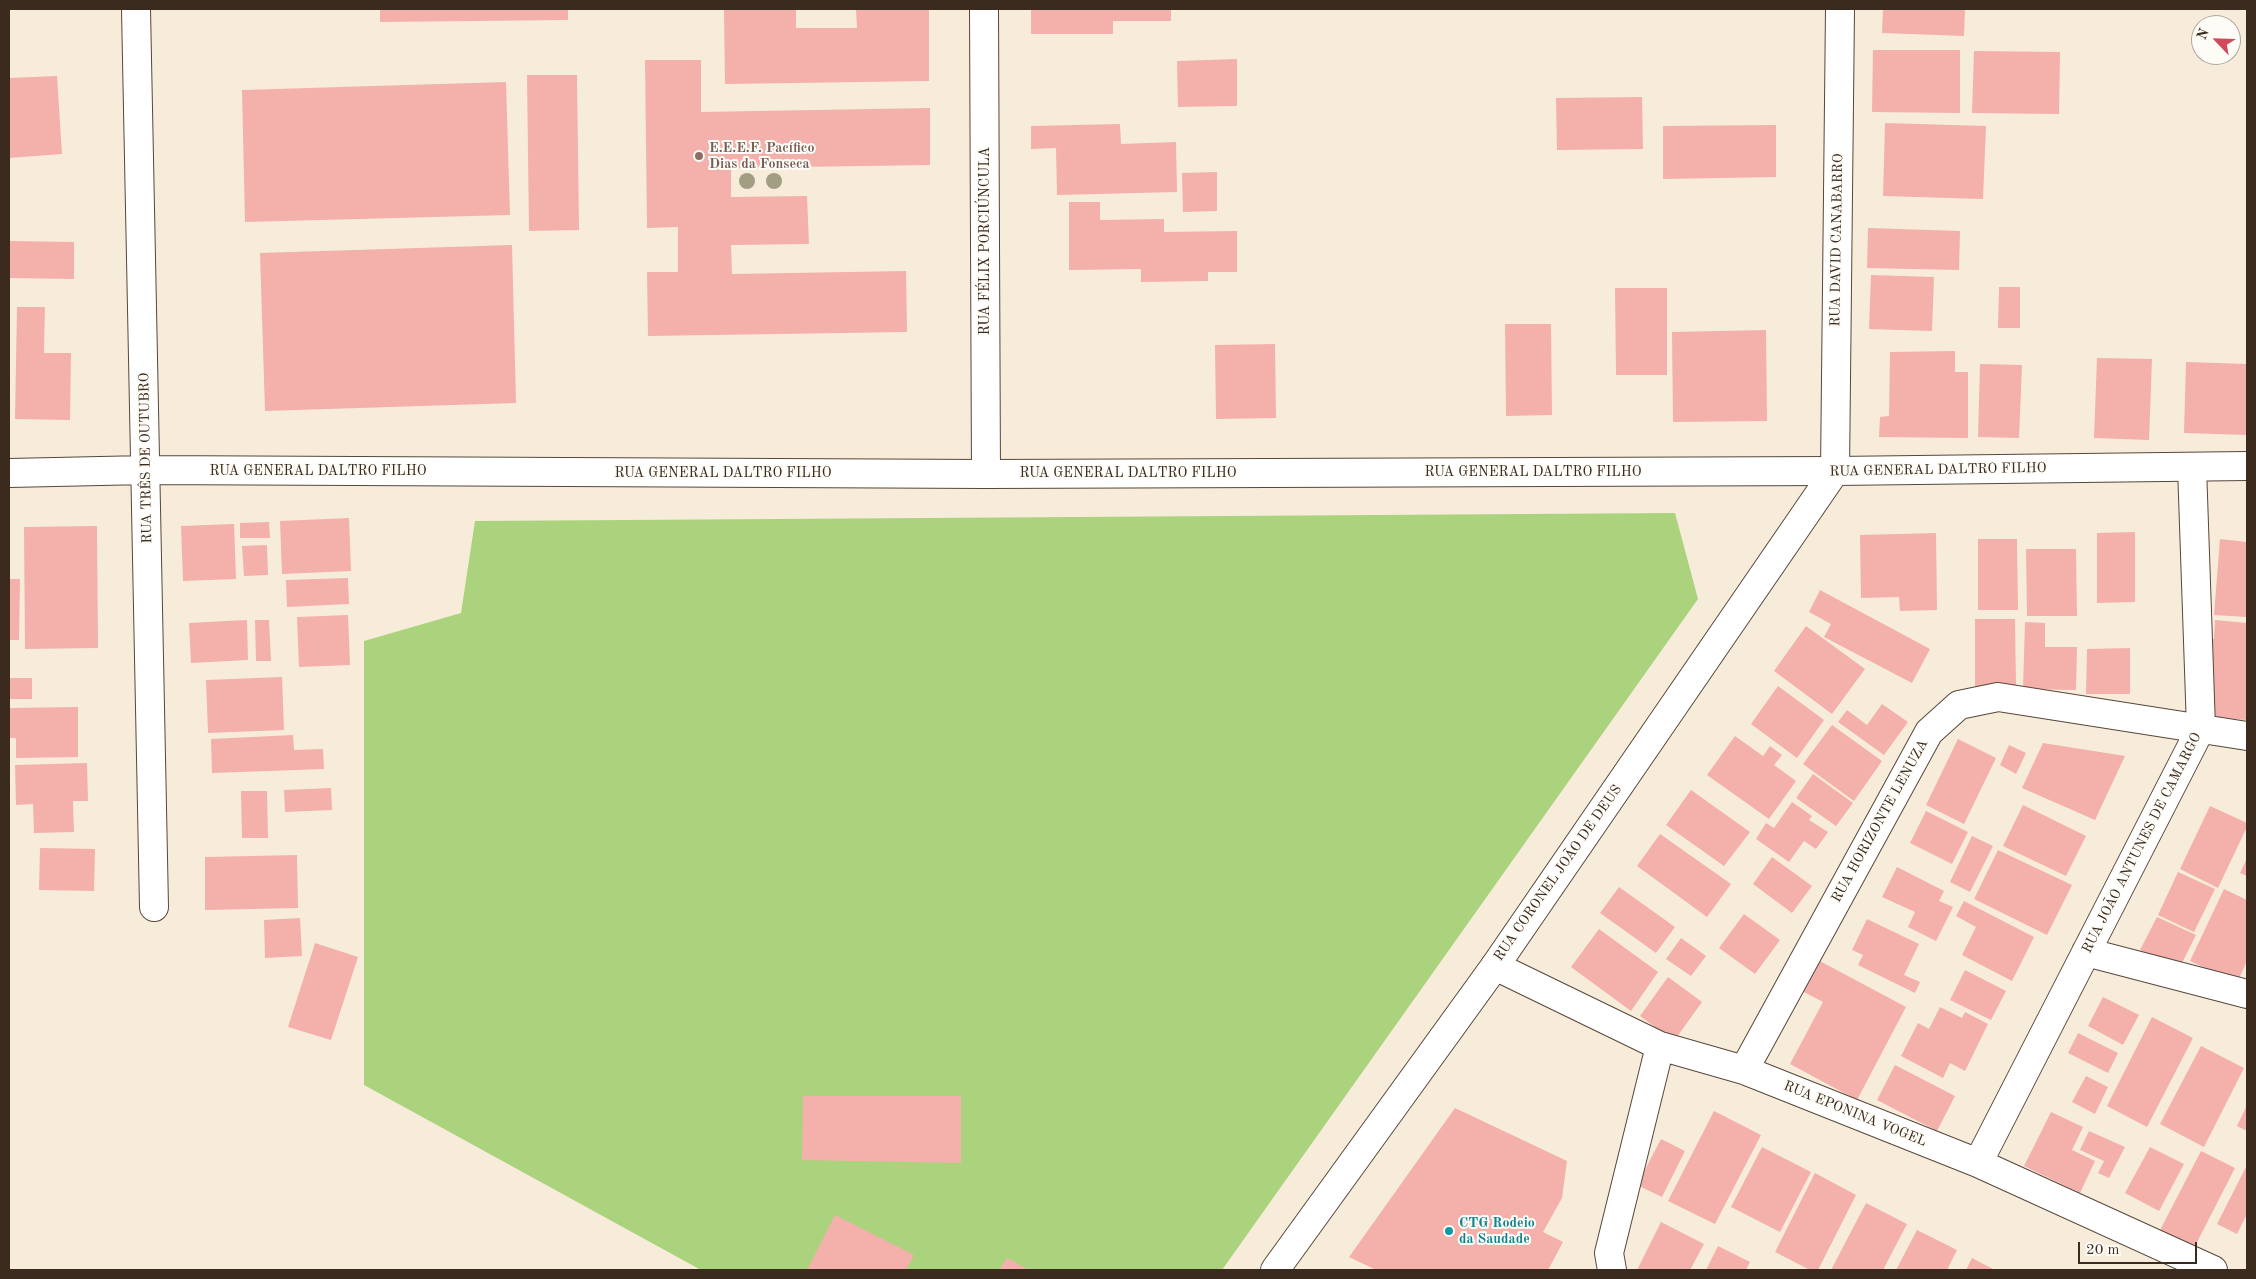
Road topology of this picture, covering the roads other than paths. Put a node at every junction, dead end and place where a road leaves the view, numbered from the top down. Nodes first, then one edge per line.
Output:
1 (136, 9) edge
2 (984, 9) edge
3 (1840, 9) edge
4 (2247, 466) edge
5 (2192, 467) junction
6 (146, 470) junction
7 (1835, 471) junction
8 (9, 473) edge
9 (986, 474) junction
10 (2201, 728) junction
11 (2247, 736) edge
12 (154, 907) dead end
13 (2086, 952) junction
14 (1495, 966) junction
15 (2247, 994) edge
16 (1660, 1046) junction
17 (1744, 1070) junction
18 (1978, 1163) junction
19 (1276, 1270) edge
20 (1612, 1270) edge
21 (2213, 1270) edge

1 - 6 street, RUA TRÊS DE OUTUBRO
2 - 9 street, RUA FÉLIX PORCIÚNCULA
3 - 7 street, RUA DAVID CANABARRO
4 - 5 street, RUA GENERAL DALTRO FILHO
5 - 7 street, RUA GENERAL DALTRO FILHO
5 - 10 street, RUA JOÃO ANTUNES DE CAMARGO
6 - 8 street, RUA GENERAL DALTRO FILHO
6 - 9 street, RUA GENERAL DALTRO FILHO
6 - 12 street, RUA TRÊS DE OUTUBRO
7 - 9 street, RUA GENERAL DALTRO FILHO
7 - 14 street, RUA CORONEL JOÃO DE DEUS
10 - 11 street, RUA HORIZONTE LENUZA
10 - 13 street, RUA JOÃO ANTUNES DE CAMARGO
10 - 17 street, RUA HORIZONTE LENUZA
13 - 15 street
13 - 18 street, RUA JOÃO ANTUNES DE CAMARGO
14 - 16 street, RUA EPONINA VOGEL
14 - 19 street, RUA CORONEL JOÃO DE DEUS
16 - 17 street, RUA EPONINA VOGEL
16 - 20 street
17 - 18 street, RUA EPONINA VOGEL
18 - 21 street, RUA EPONINA VOGEL

